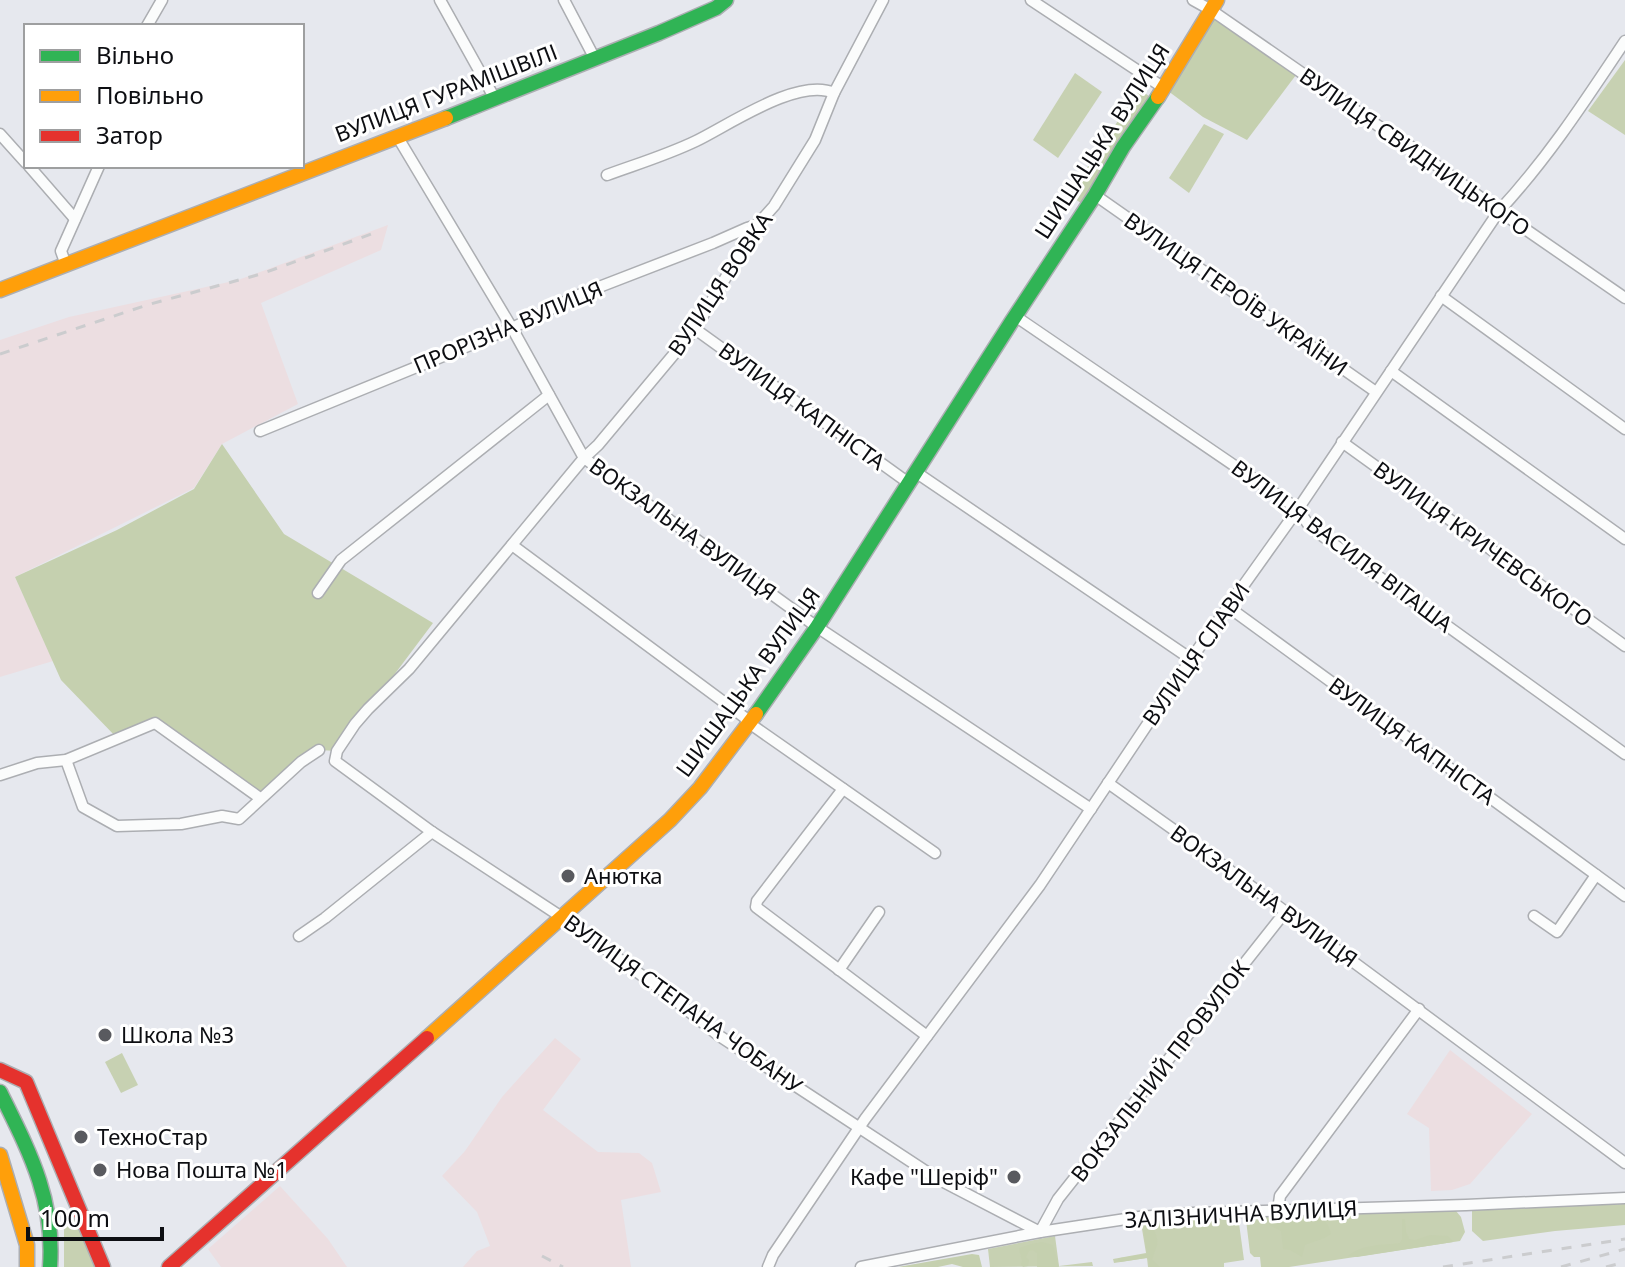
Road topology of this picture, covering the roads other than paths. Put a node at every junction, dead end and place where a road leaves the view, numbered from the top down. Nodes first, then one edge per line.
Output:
1 (162, 0) edge
2 (440, 0) edge
3 (564, 0) edge
4 (726, 0) edge
5 (883, 0) edge
6 (1031, 0) edge
7 (1193, 0) edge
8 (1211, 5) edge
9 (148, 24) edge
10 (1625, 41) edge
11 (595, 59) junction
12 (1164, 88) junction
13 (834, 93) junction
14 (495, 99) junction
15 (0, 134) edge
16 (397, 136) junction
17 (24, 162) edge
18 (30, 168) edge
19 (98, 168) edge
20 (607, 175) dead end
21 (1095, 195) junction
22 (1499, 211) junction
23 (75, 219) junction
24 (757, 225) junction
25 (66, 265) junction
26 (0, 290) edge
27 (1441, 296) junction
28 (1625, 298) edge
29 (1015, 316) junction
30 (512, 328) junction
31 (695, 329) junction
32 (1391, 371) junction
33 (1376, 392) junction
34 (549, 395) junction
35 (1625, 429) edge
36 (260, 431) dead end
37 (1342, 442) junction
38 (584, 458) junction
39 (914, 479) junction
40 (1298, 509) junction
41 (1625, 539) edge
42 (512, 545) junction
43 (318, 593) dead end
44 (1227, 606) junction
45 (817, 627) junction
46 (1625, 646) edge
47 (1191, 659) junction
48 (749, 723) junction
49 (319, 750) dead end
50 (1625, 754) edge
51 (66, 760) junction
52 (335, 761) joint
53 (0, 775) edge
54 (1108, 783) junction
55 (843, 789) junction
56 (260, 798) junction
57 (1091, 809) junction
58 (432, 832) junction
59 (935, 853) dead end
60 (1596, 875) junction
61 (1625, 896) edge
62 (879, 912) dead end
63 (1285, 912) junction
64 (1534, 916) dead end
65 (563, 918) junction
66 (299, 936) dead end
67 (839, 970) junction
68 (1419, 1009) junction
69 (927, 1036) junction
70 (0, 1070) edge
71 (26, 1082) junction
72 (1, 1095) edge
73 (860, 1127) junction
74 (1, 1160) edge
75 (32, 1162) junction
76 (1625, 1163) edge
77 (1625, 1198) edge
78 (1278, 1210) junction
79 (1040, 1232) junction
80 (27, 1267) edge
81 (50, 1267) edge
82 (103, 1267) edge
83 (169, 1267) edge
84 (768, 1267) edge
85 (861, 1267) edge

1 - 9 street
2 - 14 street
3 - 11 street
4 - 11 street, ВУЛИЦЯ ГУРАМІШВІЛІ
5 - 13 street, ВУЛИЦЯ ВОВКА
6 - 12 street
7 - 8 street, ВУЛИЦЯ СВИДНИЦЬКОГО
8 - 12 street, ШИШАЦЬКА ВУЛИЦЯ
8 - 22 street, ВУЛИЦЯ СВИДНИЦЬКОГО
10 - 22 street, ВУЛИЦЯ СЛАВИ
11 - 14 street, ВУЛИЦЯ ГУРАМІШВІЛІ
12 - 21 street, ШИШАЦЬКА ВУЛИЦЯ
13 - 20 street
13 - 24 street, ВУЛИЦЯ ВОВКА
14 - 16 street, ВУЛИЦЯ ГУРАМІШВІЛІ
15 - 17 street
16 - 25 street, ВУЛИЦЯ ГУРАМІШВІЛІ
16 - 30 street, ВОКЗАЛЬНА ВУЛИЦЯ
18 - 23 street
19 - 23 street
21 - 29 street, ШИШАЦЬКА ВУЛИЦЯ
21 - 33 street, ВУЛИЦЯ ГЕРОЇВ УКРАЇНИ
22 - 27 street, ВУЛИЦЯ СЛАВИ
22 - 28 street, ВУЛИЦЯ СВИДНИЦЬКОГО
23 - 25 street
24 - 30 street, ПРОРІЗНА ВУЛИЦЯ
24 - 31 street, ВУЛИЦЯ ВОВКА
25 - 26 street, ВУЛИЦЯ ГУРАМІШВІЛІ
27 - 32 street, ВУЛИЦЯ СЛАВИ
27 - 35 street
29 - 39 street, ШИШАЦЬКА ВУЛИЦЯ
29 - 40 street, ВУЛИЦЯ ВАСИЛЯ ВІТАША
30 - 34 street, ВОКЗАЛЬНА ВУЛИЦЯ
30 - 36 street, ПРОРІЗНА ВУЛИЦЯ
31 - 38 street, ВУЛИЦЯ ВОВКА
31 - 39 street, ВУЛИЦЯ КАПНІСТА
32 - 33 street, ВУЛИЦЯ СЛАВИ
32 - 41 street
33 - 37 street, ВУЛИЦЯ СЛАВИ
34 - 38 street, ВОКЗАЛЬНА ВУЛИЦЯ
34 - 43 street
37 - 40 street, ВУЛИЦЯ СЛАВИ
37 - 46 street, ВУЛИЦЯ КРИЧЕВСЬКОГО
38 - 42 street, ВУЛИЦЯ ВОВКА
38 - 45 street, ВОКЗАЛЬНА ВУЛИЦЯ
39 - 45 street, ШИШАЦЬКА ВУЛИЦЯ
39 - 47 street, ВУЛИЦЯ КАПНІСТА
40 - 44 street, ВУЛИЦЯ СЛАВИ
40 - 50 street, ВУЛИЦЯ ВАСИЛЯ ВІТАША
42 - 48 street
42 - 52 street, ВУЛИЦЯ ВОВКА
44 - 47 street, ВУЛИЦЯ СЛАВИ
44 - 60 street, ВУЛИЦЯ КАПНІСТА
45 - 48 street, ШИШАЦЬКА ВУЛИЦЯ
45 - 57 street, ВОКЗАЛЬНА ВУЛИЦЯ
47 - 54 street, ВУЛИЦЯ СЛАВИ
48 - 55 street
48 - 65 street, ШИШАЦЬКА ВУЛИЦЯ
49 - 56 street
51 - 53 street
51 - 56 street
51 - 56 street
52 - 58 street, ВУЛИЦЯ СТЕПАНА ЧОБАНУ
54 - 57 street, ВУЛИЦЯ СЛАВИ
54 - 63 street, ВОКЗАЛЬНА ВУЛИЦЯ
55 - 59 street
55 - 67 street
57 - 69 street, ВУЛИЦЯ СЛАВИ
58 - 65 street, ВУЛИЦЯ СТЕПАНА ЧОБАНУ
58 - 66 street
60 - 61 street, ВУЛИЦЯ КАПНІСТА
60 - 64 street
62 - 67 street
63 - 68 street, ВОКЗАЛЬНА ВУЛИЦЯ
63 - 79 street, ВОКЗАЛЬНИЙ ПРОВУЛОК
65 - 73 street, ВУЛИЦЯ СТЕПАНА ЧОБАНУ
65 - 83 street, ШИШАЦЬКА ВУЛИЦЯ
67 - 69 street
68 - 76 street, ВОКЗАЛЬНА ВУЛИЦЯ
68 - 78 street
69 - 73 street, ВУЛИЦЯ СЛАВИ
70 - 71 street
71 - 72 street
71 - 82 street
72 - 75 street
73 - 79 street, ВУЛИЦЯ СТЕПАНА ЧОБАНУ
73 - 84 street, ВУЛИЦЯ СЛАВИ
74 - 75 street
74 - 80 street
75 - 81 street
77 - 78 street, ЗАЛІЗНИЧНА ВУЛИЦЯ
78 - 79 street, ЗАЛІЗНИЧНА ВУЛИЦЯ
79 - 85 street, ЗАЛІЗНИЧНА ВУЛИЦЯ

